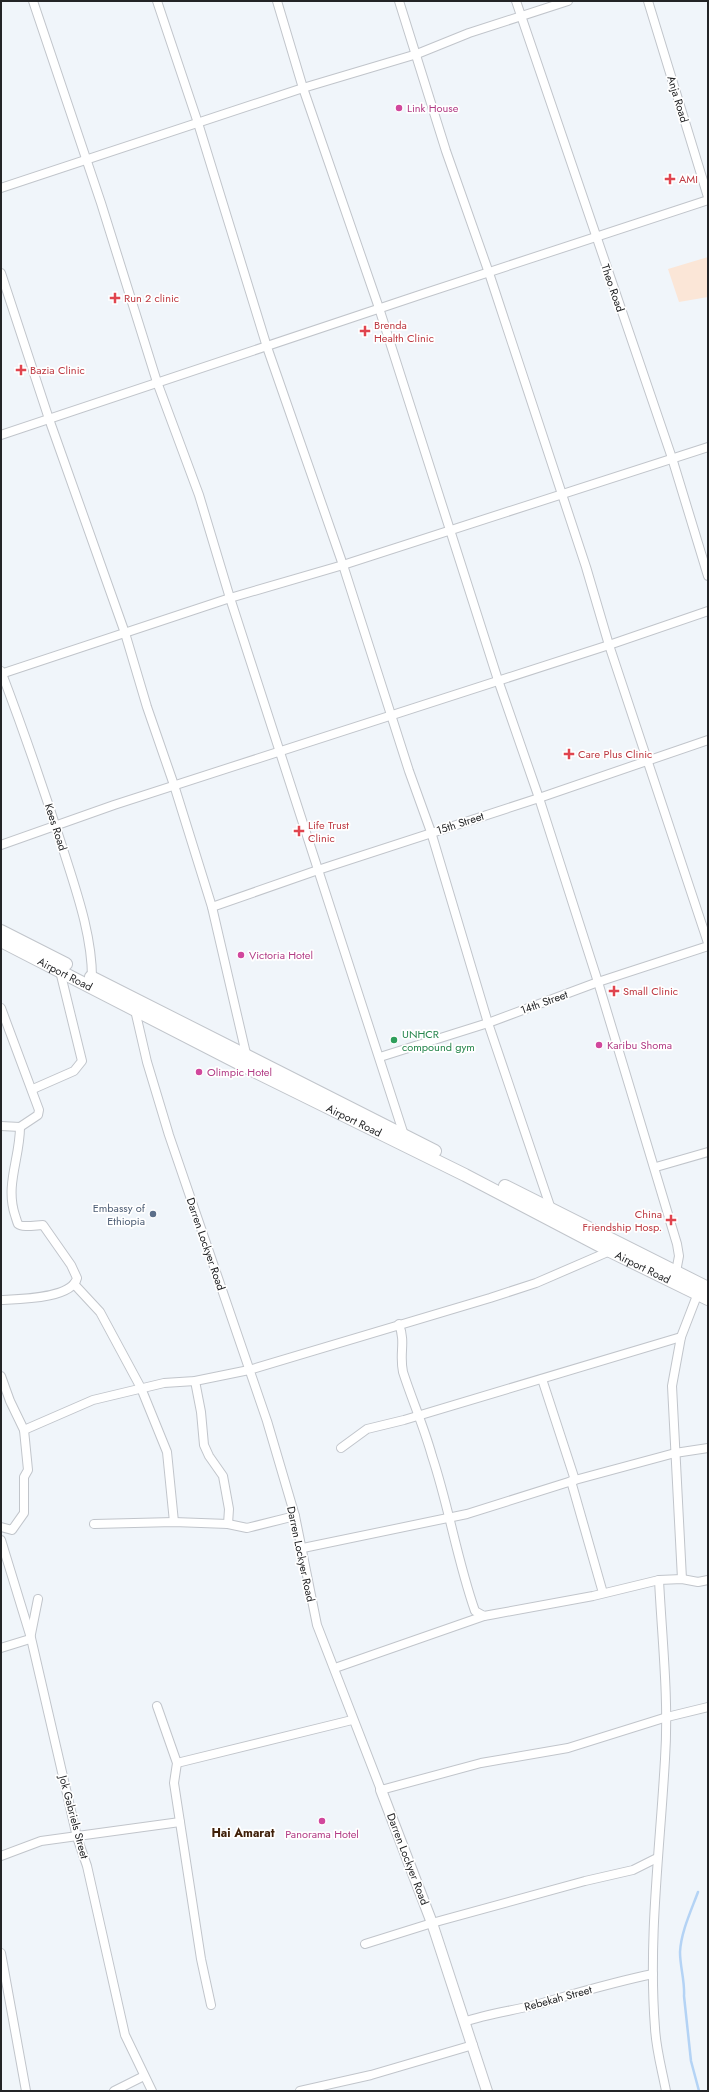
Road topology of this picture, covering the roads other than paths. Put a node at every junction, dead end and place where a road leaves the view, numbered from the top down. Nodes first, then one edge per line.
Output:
1 (33, 1) edge
2 (157, 1) edge
3 (277, 1) edge
4 (400, 1) edge
5 (516, 1) edge
6 (568, 1) edge
7 (648, 1) edge
8 (521, 16) junction
9 (417, 54) junction
10 (303, 88) junction
11 (198, 123) junction
12 (86, 159) junction
13 (1, 188) edge
14 (708, 197) edge
15 (708, 200) edge
16 (596, 237) junction
17 (1, 273) edge
18 (489, 273) junction
19 (380, 308) junction
20 (267, 347) junction
21 (157, 382) junction
22 (49, 419) junction
23 (1, 435) edge
24 (708, 446) edge
25 (672, 458) junction
26 (561, 494) junction
27 (450, 531) junction
28 (343, 565) junction
29 (708, 576) edge
30 (230, 598) junction
31 (708, 611) edge
32 (125, 633) junction
33 (609, 645) junction
34 (1, 673) edge
35 (498, 680) junction
36 (390, 714) junction
37 (708, 740) edge
38 (279, 751) junction
39 (648, 761) junction
40 (174, 785) junction
41 (539, 798) junction
42 (55, 824) junction
43 (431, 832) junction
44 (1, 845) edge
45 (318, 870) junction
46 (212, 907) junction
47 (1, 931) edge
48 (1, 941) edge
49 (708, 943) edge
50 (708, 946) edge
51 (60, 971) junction
52 (598, 982) junction
53 (92, 983) junction
54 (1, 1008) edge
55 (136, 1010) junction
56 (488, 1022) junction
57 (380, 1057) junction
58 (247, 1063) junction
59 (33, 1089) junction
60 (1, 1126) edge
61 (20, 1127) junction
62 (404, 1136) junction
63 (708, 1152) edge
64 (656, 1167) junction
65 (549, 1213) junction
66 (610, 1251) junction
67 (676, 1272) junction
68 (74, 1284) junction
69 (705, 1293) edge
70 (1, 1300) edge
71 (399, 1324) junction
72 (681, 1337) junction
73 (249, 1370) junction
74 (1, 1376) edge
75 (542, 1378) junction
76 (195, 1381) junction
77 (141, 1388) junction
78 (418, 1415) junction
79 (24, 1430) junction
80 (341, 1448) dead end
81 (708, 1448) edge
82 (675, 1453) junction
83 (573, 1481) junction
84 (294, 1516) junction
85 (450, 1517) junction
86 (174, 1522) junction
87 (94, 1524) dead end
88 (228, 1524) junction
89 (1, 1527) edge
90 (1, 1540) edge
91 (303, 1548) junction
92 (682, 1579) junction
93 (659, 1580) junction
94 (708, 1580) edge
95 (603, 1593) junction
96 (38, 1599) dead end
97 (484, 1616) junction
98 (1, 1648) edge
99 (335, 1668) dead end
100 (157, 1706) dead end
101 (708, 1707) edge
102 (667, 1717) junction
103 (352, 1720) junction
104 (177, 1763) junction
105 (381, 1790) junction
106 (180, 1822) junction
107 (77, 1837) junction
108 (1, 1856) edge
109 (657, 1858) junction
110 (432, 1923) junction
111 (365, 1944) dead end
112 (1, 1954) edge
113 (653, 1974) junction
114 (211, 2005) dead end
115 (464, 2022) junction
116 (473, 2045) junction
117 (144, 2076) junction
118 (26, 2091) edge
119 (114, 2091) edge
120 (152, 2091) edge
121 (300, 2091) edge
122 (487, 2091) edge
123 (666, 2091) edge

1 - 12 street
2 - 11 street
3 - 10 street
4 - 9 street
5 - 8 street, Theo Road
6 - 8 street
7 - 14 street, Anja Road
8 - 9 street
8 - 16 street, Theo Road
9 - 10 street
9 - 18 street
10 - 11 street
10 - 19 street
11 - 12 street
11 - 20 street
12 - 13 street
12 - 21 street
15 - 16 street
16 - 18 street
16 - 25 street, Theo Road
17 - 22 street
18 - 19 street
18 - 26 street
19 - 20 street
19 - 27 street
20 - 21 street
20 - 28 street
21 - 22 street
21 - 30 street
22 - 23 street
22 - 32 street
24 - 25 street
25 - 26 street
25 - 29 street, Theo Road
26 - 27 street
26 - 33 street
27 - 28 street
27 - 35 street
28 - 30 street
28 - 36 street
30 - 32 street
30 - 38 street
31 - 33 street
32 - 34 street
32 - 40 street
33 - 35 street
33 - 39 street
34 - 42 street, Kees Road
35 - 36 street
35 - 41 street
36 - 38 street
36 - 43 street
37 - 39 street, 15th Street
38 - 40 street
38 - 45 street
39 - 41 street, 15th Street
39 - 49 street
40 - 42 street
40 - 46 street
41 - 43 street, 15th Street
41 - 52 street
42 - 44 street
42 - 53 street, Kees Road
43 - 45 street, 15th Street
43 - 56 street
45 - 46 street, 15th Street
45 - 57 street
46 - 58 street
47 - 53 main road, Airport Road
48 - 51 main road, Airport Road
50 - 52 street, 14th Street
51 - 53 main road, Airport Road
51 - 59 street
52 - 56 street, 14th Street
52 - 64 street
53 - 55 main road, Airport Road
53 - 58 main road, Airport Road
54 - 59 street
55 - 58 main road, Airport Road
55 - 73 street, Darren Lockyer Road
56 - 57 street, 14th Street
56 - 65 street
57 - 62 street
58 - 62 main road, Airport Road
58 - 65 main road, Airport Road
59 - 61 street
60 - 61 street
61 - 68 street
62 - 65 main road, Airport Road
63 - 64 street
64 - 67 street
65 - 66 main road, Airport Road
65 - 67 main road, Airport Road
66 - 69 main road, Airport Road
66 - 71 street
67 - 69 main road, Airport Road
68 - 70 street
68 - 77 street
69 - 72 street
71 - 73 street
71 - 78 street
72 - 75 street
72 - 82 street
73 - 76 street
73 - 84 street, Darren Lockyer Road
74 - 79 street
75 - 78 street
75 - 83 street
76 - 77 street
76 - 88 street
77 - 79 street
77 - 86 street
78 - 80 street
78 - 85 street
79 - 89 street
81 - 82 street
82 - 83 street
82 - 92 street
83 - 85 street
83 - 95 street
84 - 88 street
84 - 91 street, Darren Lockyer Road
85 - 91 street
85 - 97 street
86 - 87 street
86 - 88 street
90 - 107 street, Jok Gabriels Street
91 - 103 street, Darren Lockyer Road
92 - 93 street
92 - 94 street
93 - 95 street
93 - 102 street
95 - 97 street
96 - 98 street
97 - 99 street
100 - 104 street
101 - 102 street
102 - 105 street
102 - 109 street
103 - 104 street
103 - 105 street, Darren Lockyer Road
104 - 106 street
105 - 110 street, Darren Lockyer Road
106 - 107 street
106 - 114 street
107 - 108 street
107 - 117 street, Jok Gabriels Street
109 - 110 street
109 - 113 street
110 - 111 street
110 - 115 street, Darren Lockyer Road
112 - 118 street
113 - 115 street, Rebekah Street
113 - 123 street
115 - 116 street, Darren Lockyer Road
116 - 121 street
116 - 122 street, Darren Lockyer Road
117 - 119 street
117 - 120 street, Jok Gabriels Street

